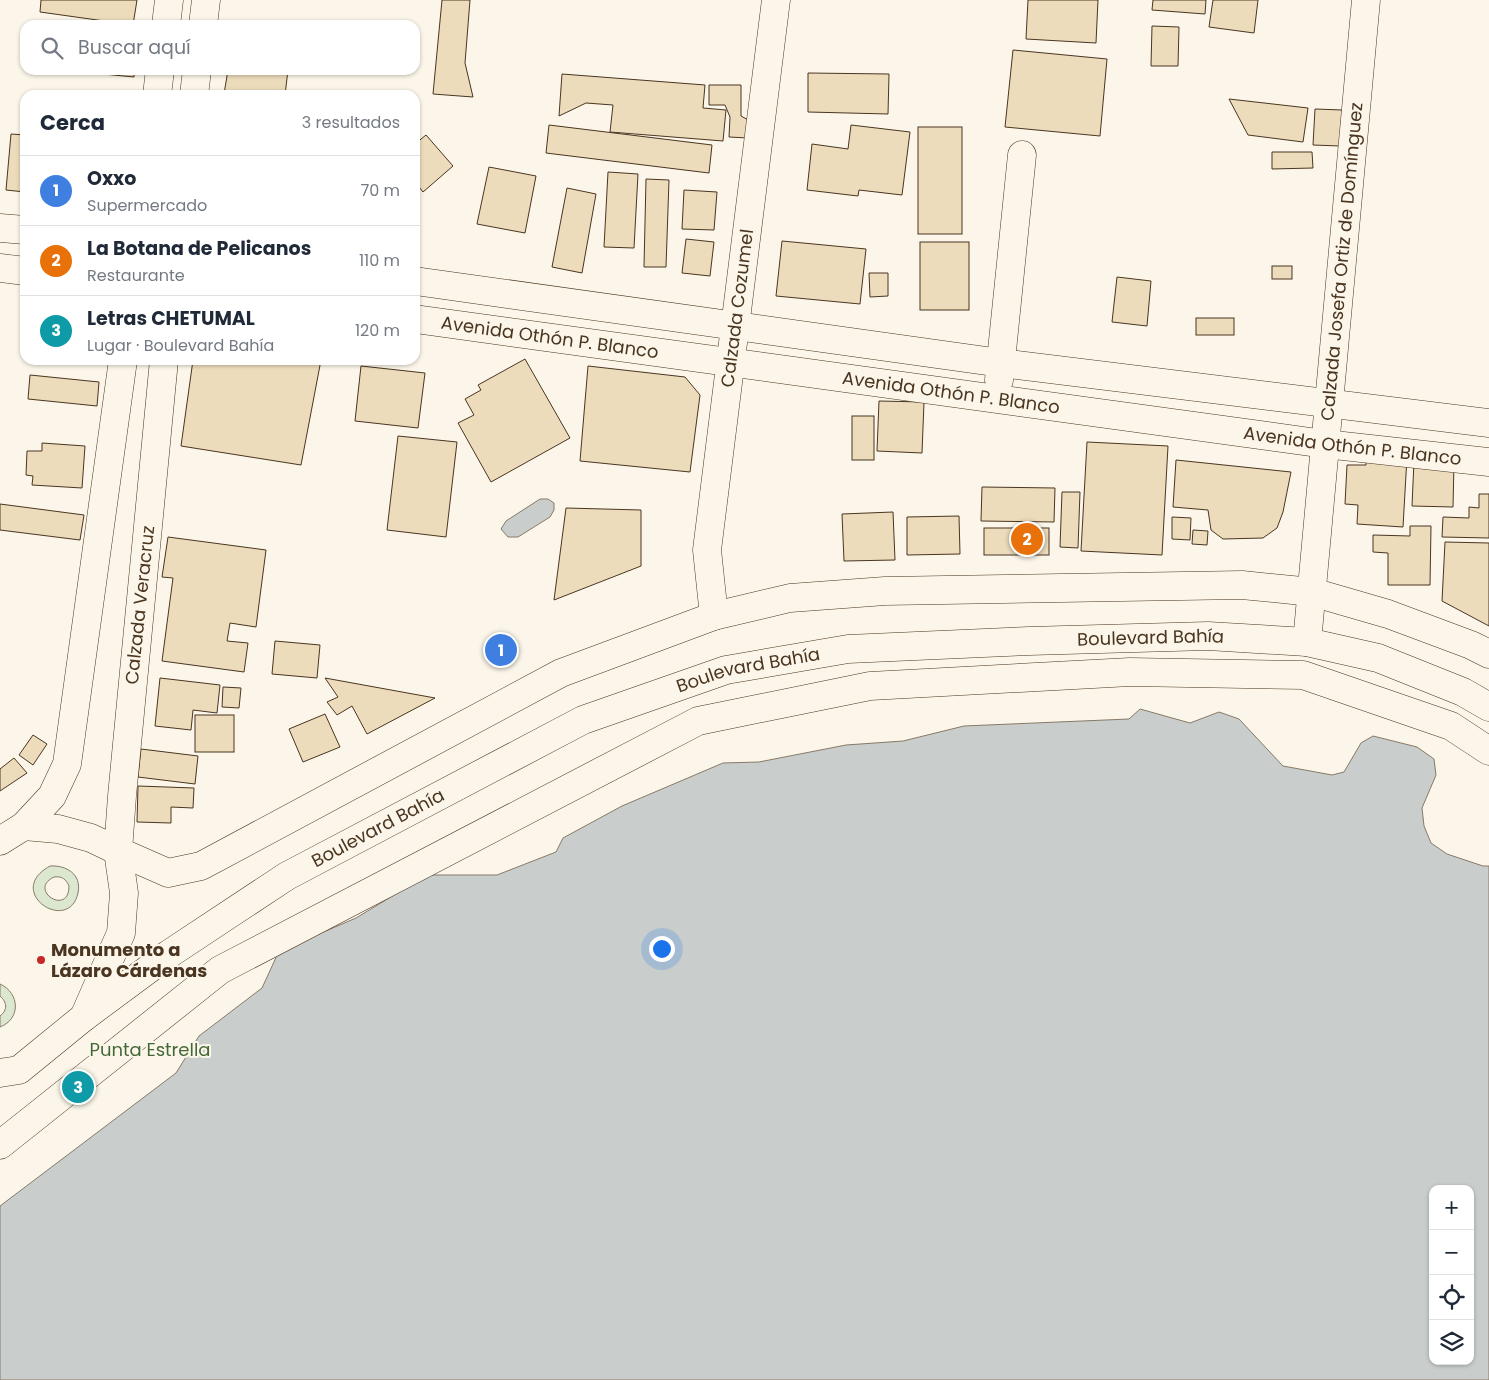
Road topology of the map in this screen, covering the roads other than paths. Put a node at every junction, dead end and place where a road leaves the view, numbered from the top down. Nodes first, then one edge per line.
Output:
1 (169, 0) edge
2 (206, 0) edge
3 (776, 0) edge
4 (1366, 0) edge
5 (167, 20) edge
6 (204, 20) edge
7 (159, 75) edge
8 (196, 75) edge
9 (158, 90) edge
10 (195, 90) edge
11 (1022, 155) dead end
12 (0, 228) edge
13 (20, 230) edge
14 (0, 268) edge
15 (20, 270) edge
16 (420, 282) edge
17 (420, 320) edge
18 (735, 326) junction
19 (730, 363) junction
20 (1001, 363) junction
21 (122, 365) edge
22 (164, 365) edge
23 (997, 399) junction
24 (1330, 403) junction
25 (1489, 423) edge
26 (1326, 444) junction
27 (1489, 462) edge
28 (1312, 592) junction
29 (714, 616) junction
30 (1306, 642) junction
31 (1489, 654) edge
32 (1489, 707) edge
33 (1489, 751) edge
34 (12, 826) edge
35 (0, 842) edge
36 (118, 851) junction
37 (84, 1017) junction
38 (6, 1077) edge
39 (0, 1145) edge

1 - 5 street
2 - 6 street
3 - 18 street, Calzada Cozumel
4 - 24 street, Calzada Josefa Ortiz de Domínguez
7 - 9 street
8 - 10 street
11 - 20 street
12 - 13 street
14 - 15 street
16 - 18 street, Avenida Othón P. Blanco
17 - 19 street, Avenida Othón P. Blanco
18 - 19 street, Calzada Cozumel
18 - 20 street, Avenida Othón P. Blanco
19 - 23 street, Avenida Othón P. Blanco
19 - 29 street, Calzada Cozumel
20 - 23 street
20 - 24 street, Avenida Othón P. Blanco
21 - 34 street
22 - 36 street, Calzada Veracruz
23 - 26 street, Avenida Othón P. Blanco
24 - 25 street, Avenida Othón P. Blanco
24 - 26 street, Calzada Josefa Ortiz de Domínguez
26 - 27 street, Avenida Othón P. Blanco
26 - 28 street, Calzada Josefa Ortiz de Domínguez
28 - 29 street
28 - 30 street, Calzada Josefa Ortiz de Domínguez
28 - 31 street
29 - 36 street
30 - 32 street, Boulevard Bahía
30 - 37 street, Boulevard Bahía
33 - 39 street
34 - 35 street
34 - 36 street
36 - 37 street, Calzada Veracruz
37 - 38 street, Boulevard Bahía

